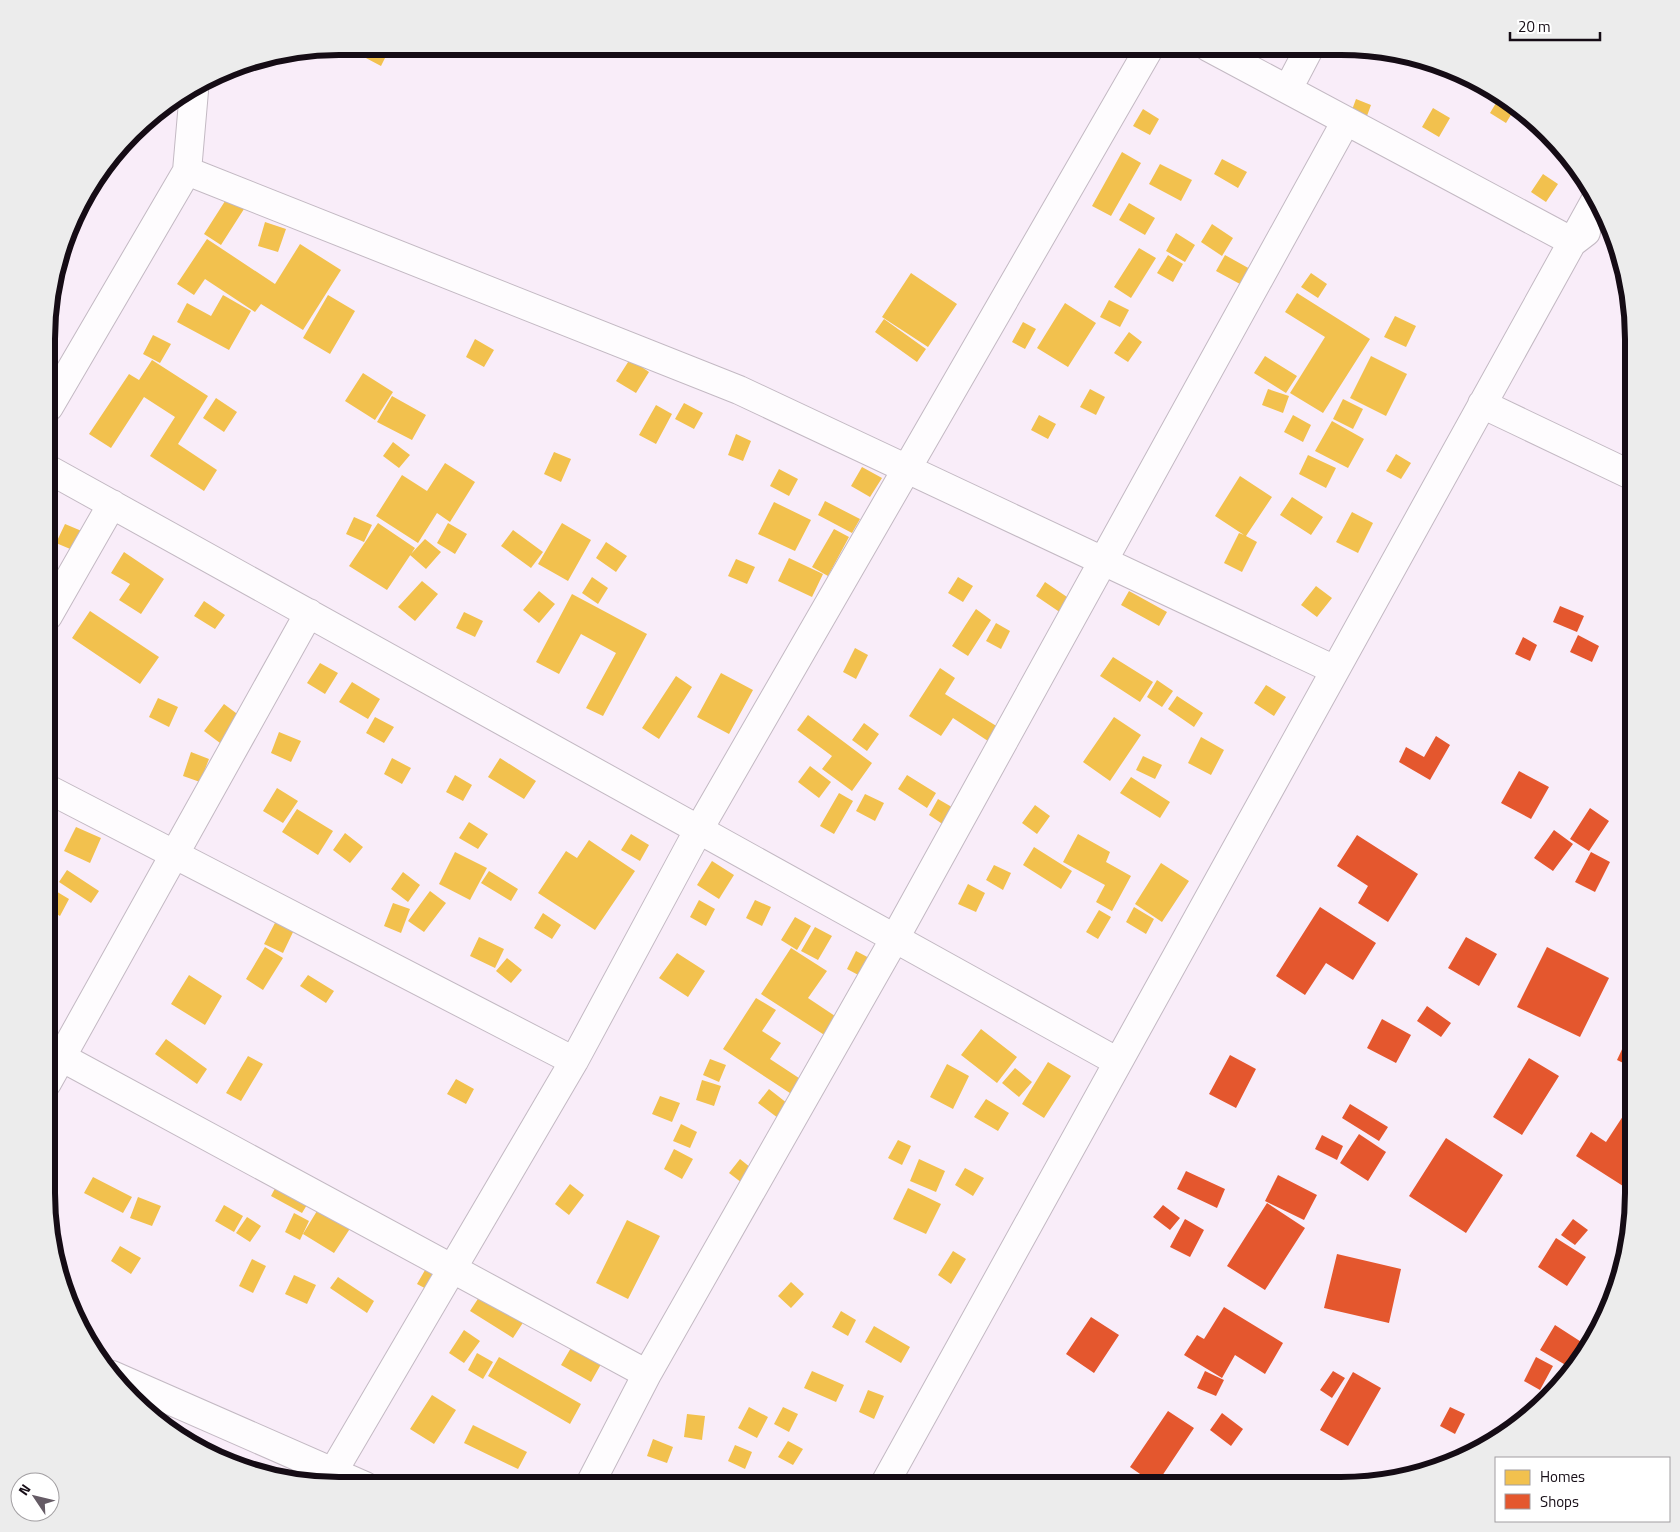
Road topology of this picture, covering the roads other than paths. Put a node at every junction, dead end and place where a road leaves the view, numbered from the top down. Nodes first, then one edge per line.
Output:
1 (1145, 55) edge
2 (1223, 55) edge
3 (1306, 55) edge
4 (1288, 90) junction
5 (194, 95) edge
6 (1346, 121) junction
7 (187, 171) junction
8 (1592, 207) edge
9 (1599, 222) edge
10 (1573, 242) junction
11 (55, 396) edge
12 (1482, 404) junction
13 (906, 469) junction
14 (55, 472) edge
15 (1625, 472) edge
16 (112, 504) junction
17 (1103, 561) junction
18 (55, 604) edge
19 (309, 613) junction
20 (1335, 670) junction
21 (55, 793) edge
22 (698, 829) junction
23 (174, 854) junction
24 (895, 938) junction
25 (61, 1057) junction
26 (574, 1061) junction
27 (1118, 1062) junction
28 (55, 1068) edge
29 (452, 1268) junction
30 (648, 1374) junction
31 (128, 1382) edge
32 (333, 1472) junction
33 (344, 1477) edge
34 (595, 1477) edge
35 (888, 1477) edge

1 - 13 street
2 - 4 street
3 - 4 street
4 - 6 street
5 - 7 street
6 - 10 street
6 - 17 street
7 - 11 street
7 - 13 street
8 - 10 street
9 - 10 street
10 - 12 street
12 - 15 street
12 - 20 street
13 - 17 street
13 - 22 street
14 - 16 street
16 - 18 street
16 - 19 street
17 - 20 street
17 - 24 street
19 - 22 street
19 - 23 street
20 - 27 street
21 - 23 street
22 - 24 street
22 - 26 street
23 - 25 street
23 - 26 street
24 - 27 street
24 - 30 street
25 - 28 street
25 - 29 street
26 - 29 street
27 - 35 street
29 - 30 street
29 - 32 street
30 - 34 street
31 - 32 street
32 - 33 street

